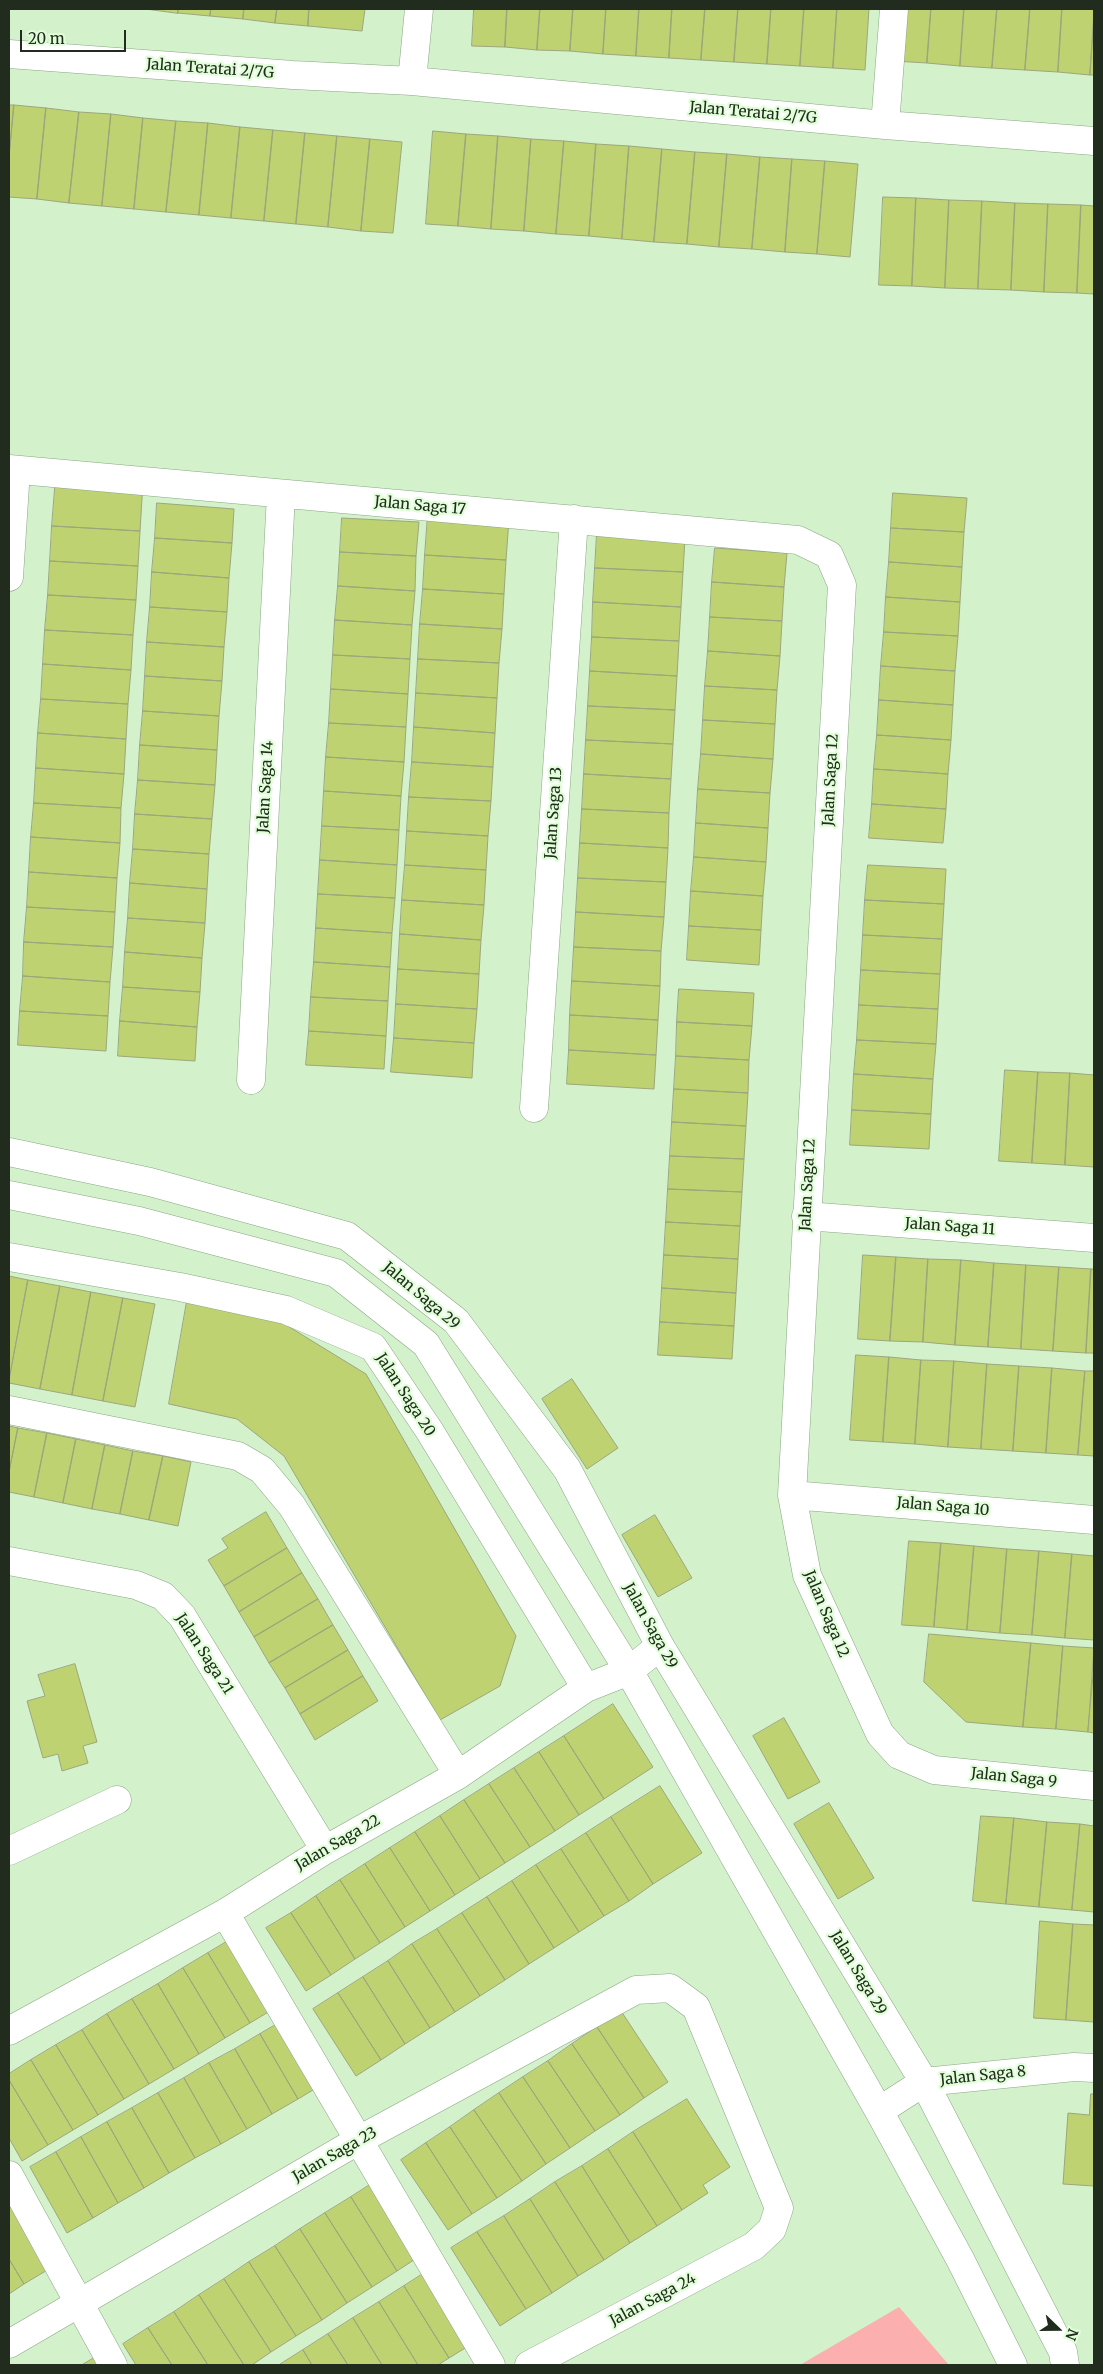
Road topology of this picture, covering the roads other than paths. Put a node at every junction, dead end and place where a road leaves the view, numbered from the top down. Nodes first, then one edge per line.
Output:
1 (419, 9) edge
2 (894, 9) edge
3 (9, 54) edge
4 (412, 81) junction
5 (885, 125) junction
6 (1094, 141) edge
7 (12, 469) edge
8 (281, 494) junction
9 (574, 518) junction
10 (828, 555) joint
11 (9, 577) edge
12 (251, 1080) dead end
13 (534, 1108) dead end
14 (9, 1152) edge
15 (9, 1195) edge
16 (806, 1216) junction
17 (1094, 1238) edge
18 (9, 1257) edge
19 (9, 1410) edge
20 (792, 1495) junction
21 (1094, 1520) edge
22 (9, 1561) edge
23 (660, 1646) junction
24 (629, 1671) junction
25 (586, 1688) junction
26 (934, 1770) joint
27 (458, 1774) junction
28 (1094, 1786) edge
29 (117, 1800) dead end
30 (325, 1850) junction
31 (9, 1851) edge
32 (224, 1913) junction
33 (9, 2031) edge
34 (1094, 2068) edge
35 (924, 2082) junction
36 (879, 2111) junction
37 (359, 2140) junction
38 (9, 2175) edge
39 (772, 2229) joint
40 (79, 2303) junction
41 (9, 2344) edge
42 (113, 2365) edge
43 (491, 2365) edge
44 (529, 2365) edge
45 (1013, 2365) edge
46 (1065, 2365) edge

1 - 4 street
2 - 5 street
3 - 4 street, Jalan Teratai 2/7G
4 - 5 street, Jalan Teratai 2/7G
5 - 6 street, Jalan Teratai 2/7G
7 - 8 street, Jalan Saga 17
7 - 11 street
8 - 9 street, Jalan Saga 17
8 - 12 street, Jalan Saga 14
9 - 10 street, Jalan Saga 17
9 - 13 street, Jalan Saga 13
10 - 16 street, Jalan Saga 12
14 - 23 street, Jalan Saga 29
15 - 24 street
16 - 17 street, Jalan Saga 11
16 - 20 street, Jalan Saga 12
18 - 25 street, Jalan Saga 20
19 - 27 street
20 - 21 street, Jalan Saga 10
20 - 26 street, Jalan Saga 12
22 - 30 street, Jalan Saga 21
23 - 24 street, Jalan Saga 22
23 - 35 street, Jalan Saga 29
24 - 25 street, Jalan Saga 22
24 - 36 street
25 - 27 street, Jalan Saga 22
26 - 28 street, Jalan Saga 9
27 - 30 street, Jalan Saga 22
29 - 31 street
30 - 32 street, Jalan Saga 22
32 - 33 street, Jalan Saga 22
32 - 37 street
34 - 35 street, Jalan Saga 8
35 - 36 street, Jalan Saga 8
35 - 46 street, Jalan Saga 29
36 - 45 street
37 - 39 street, Jalan Saga 23
37 - 40 street, Jalan Saga 23
37 - 43 street
38 - 40 street
39 - 44 street, Jalan Saga 24
40 - 41 street, Jalan Saga 23
40 - 42 street

